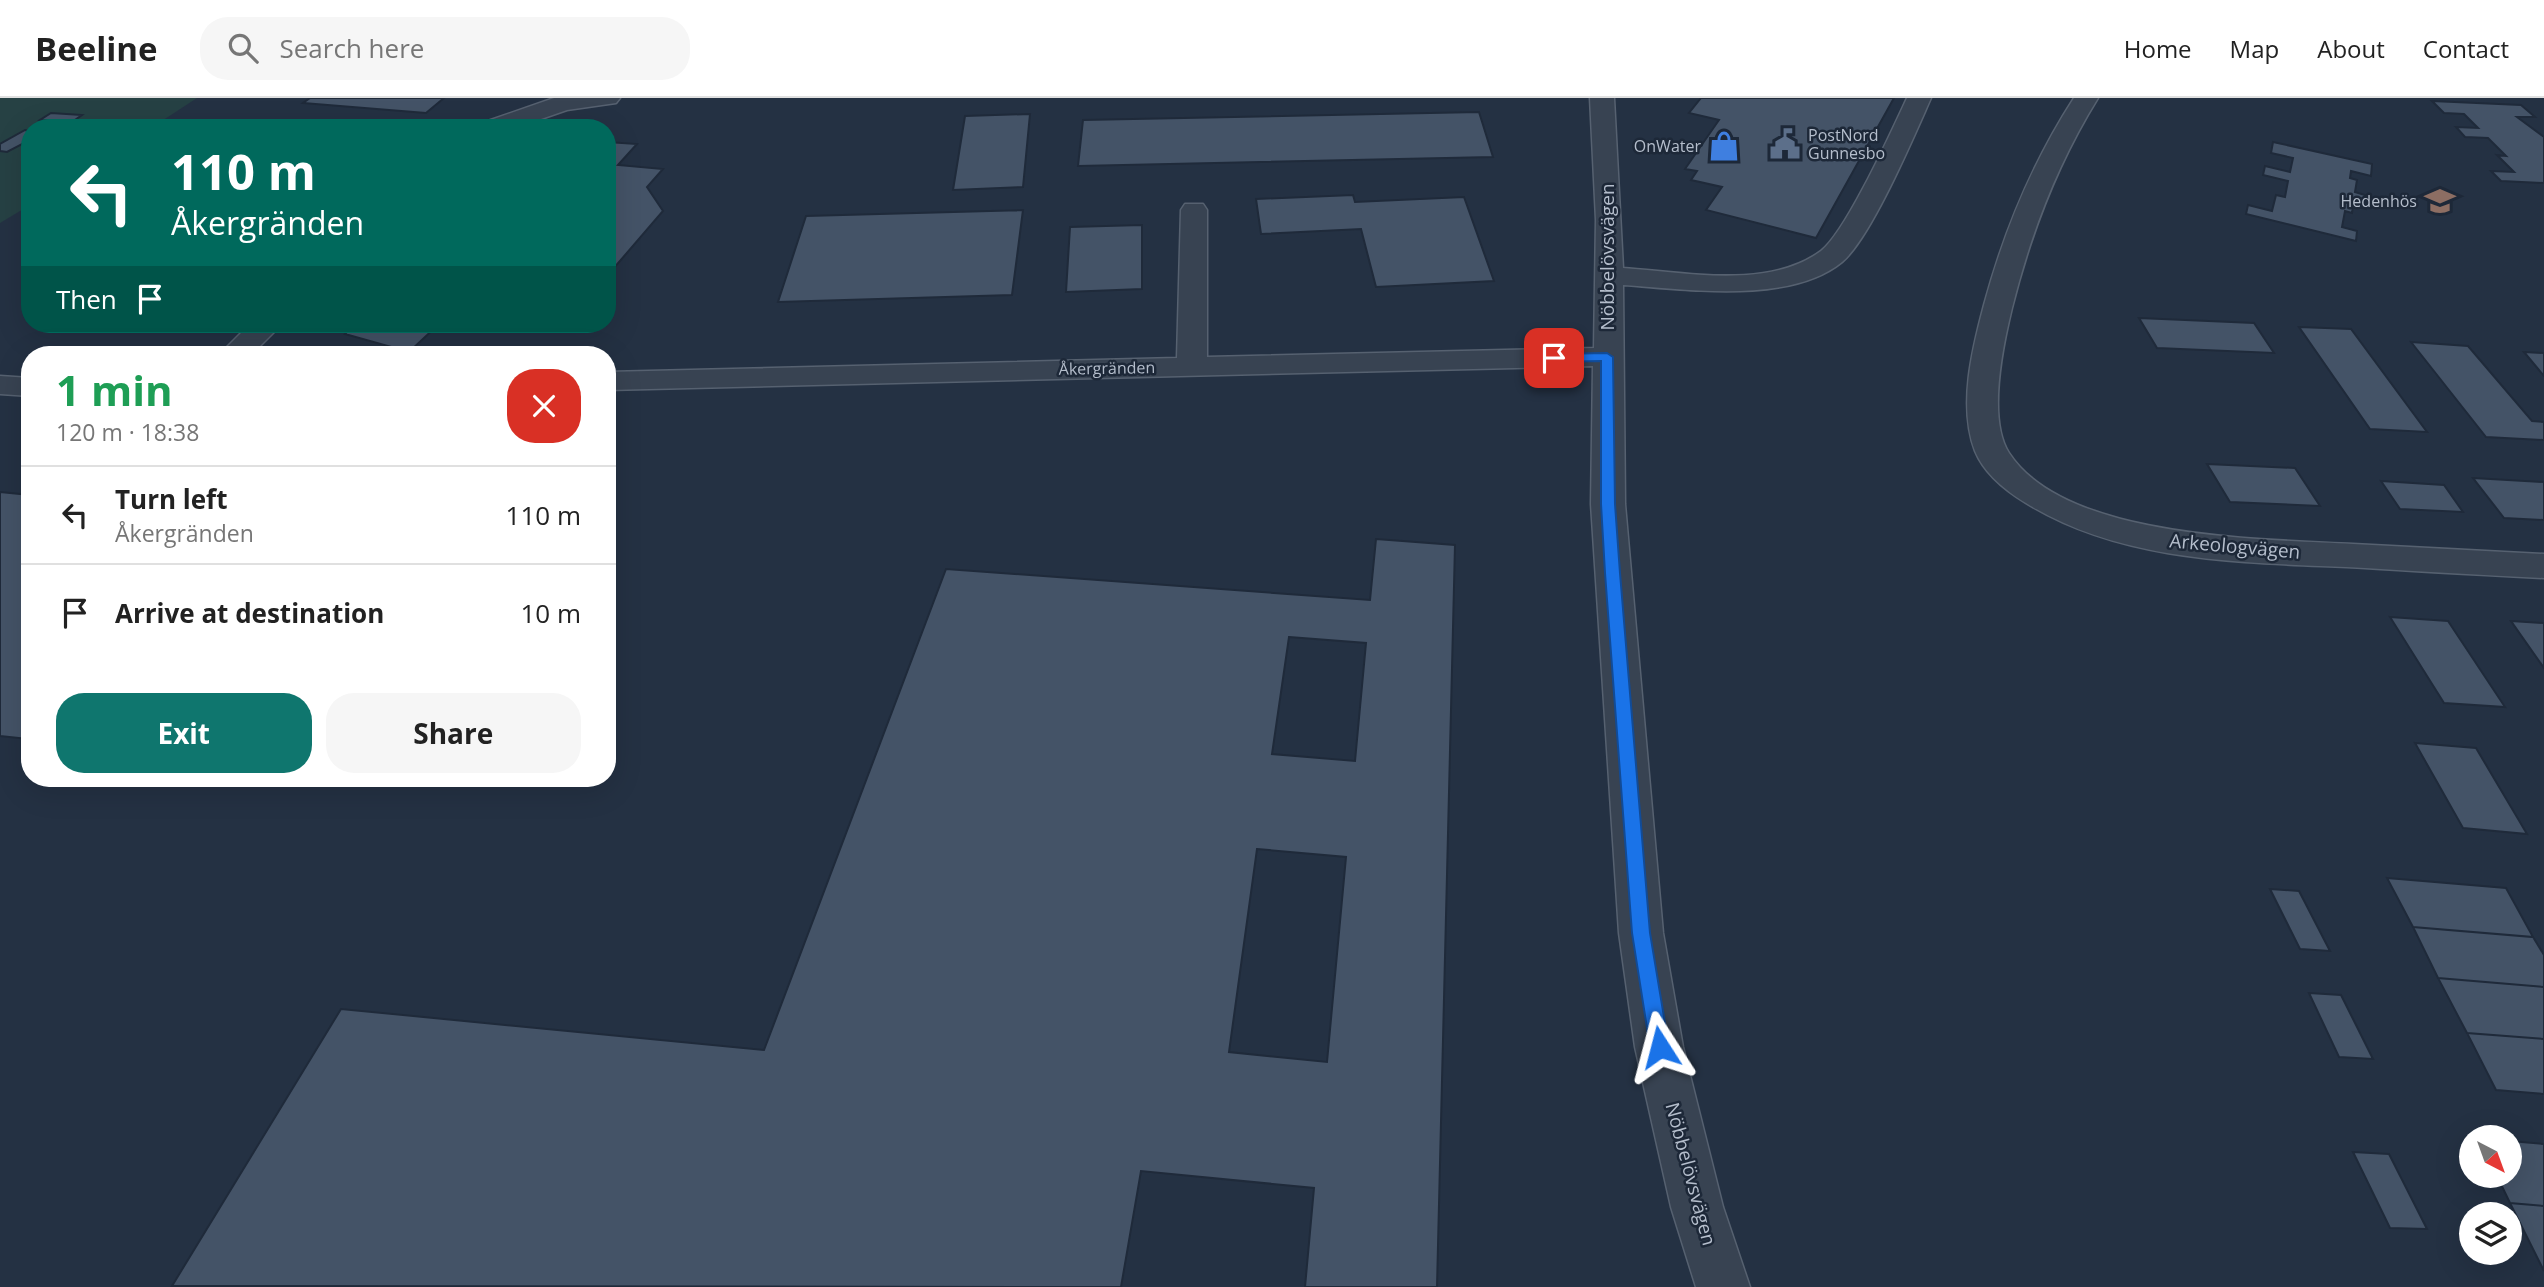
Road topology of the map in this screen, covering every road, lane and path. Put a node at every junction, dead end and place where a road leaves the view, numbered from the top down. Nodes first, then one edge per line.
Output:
1 (608, 98) edge
2 (1602, 98) edge
3 (1919, 98) edge
4 (2085, 98) edge
5 (517, 119) edge
6 (1194, 210) dead end
7 (1609, 276) junction
8 (257, 333) edge
9 (244, 346) edge
10 (1607, 357) junction
11 (1192, 366) junction
12 (616, 381) edge
13 (0, 385) edge
14 (21, 386) edge
15 (2544, 566) edge
16 (1723, 1287) edge

1 - 5 street
2 - 7 street, Nöbbelövsvägen
3 - 7 street
4 - 15 street, Arkeologvägen
6 - 11 street
7 - 10 street, Nöbbelövsvägen
8 - 9 street
10 - 11 street, Åkergränden
10 - 16 street, Nöbbelövsvägen
11 - 12 street, Åkergränden
13 - 14 street

